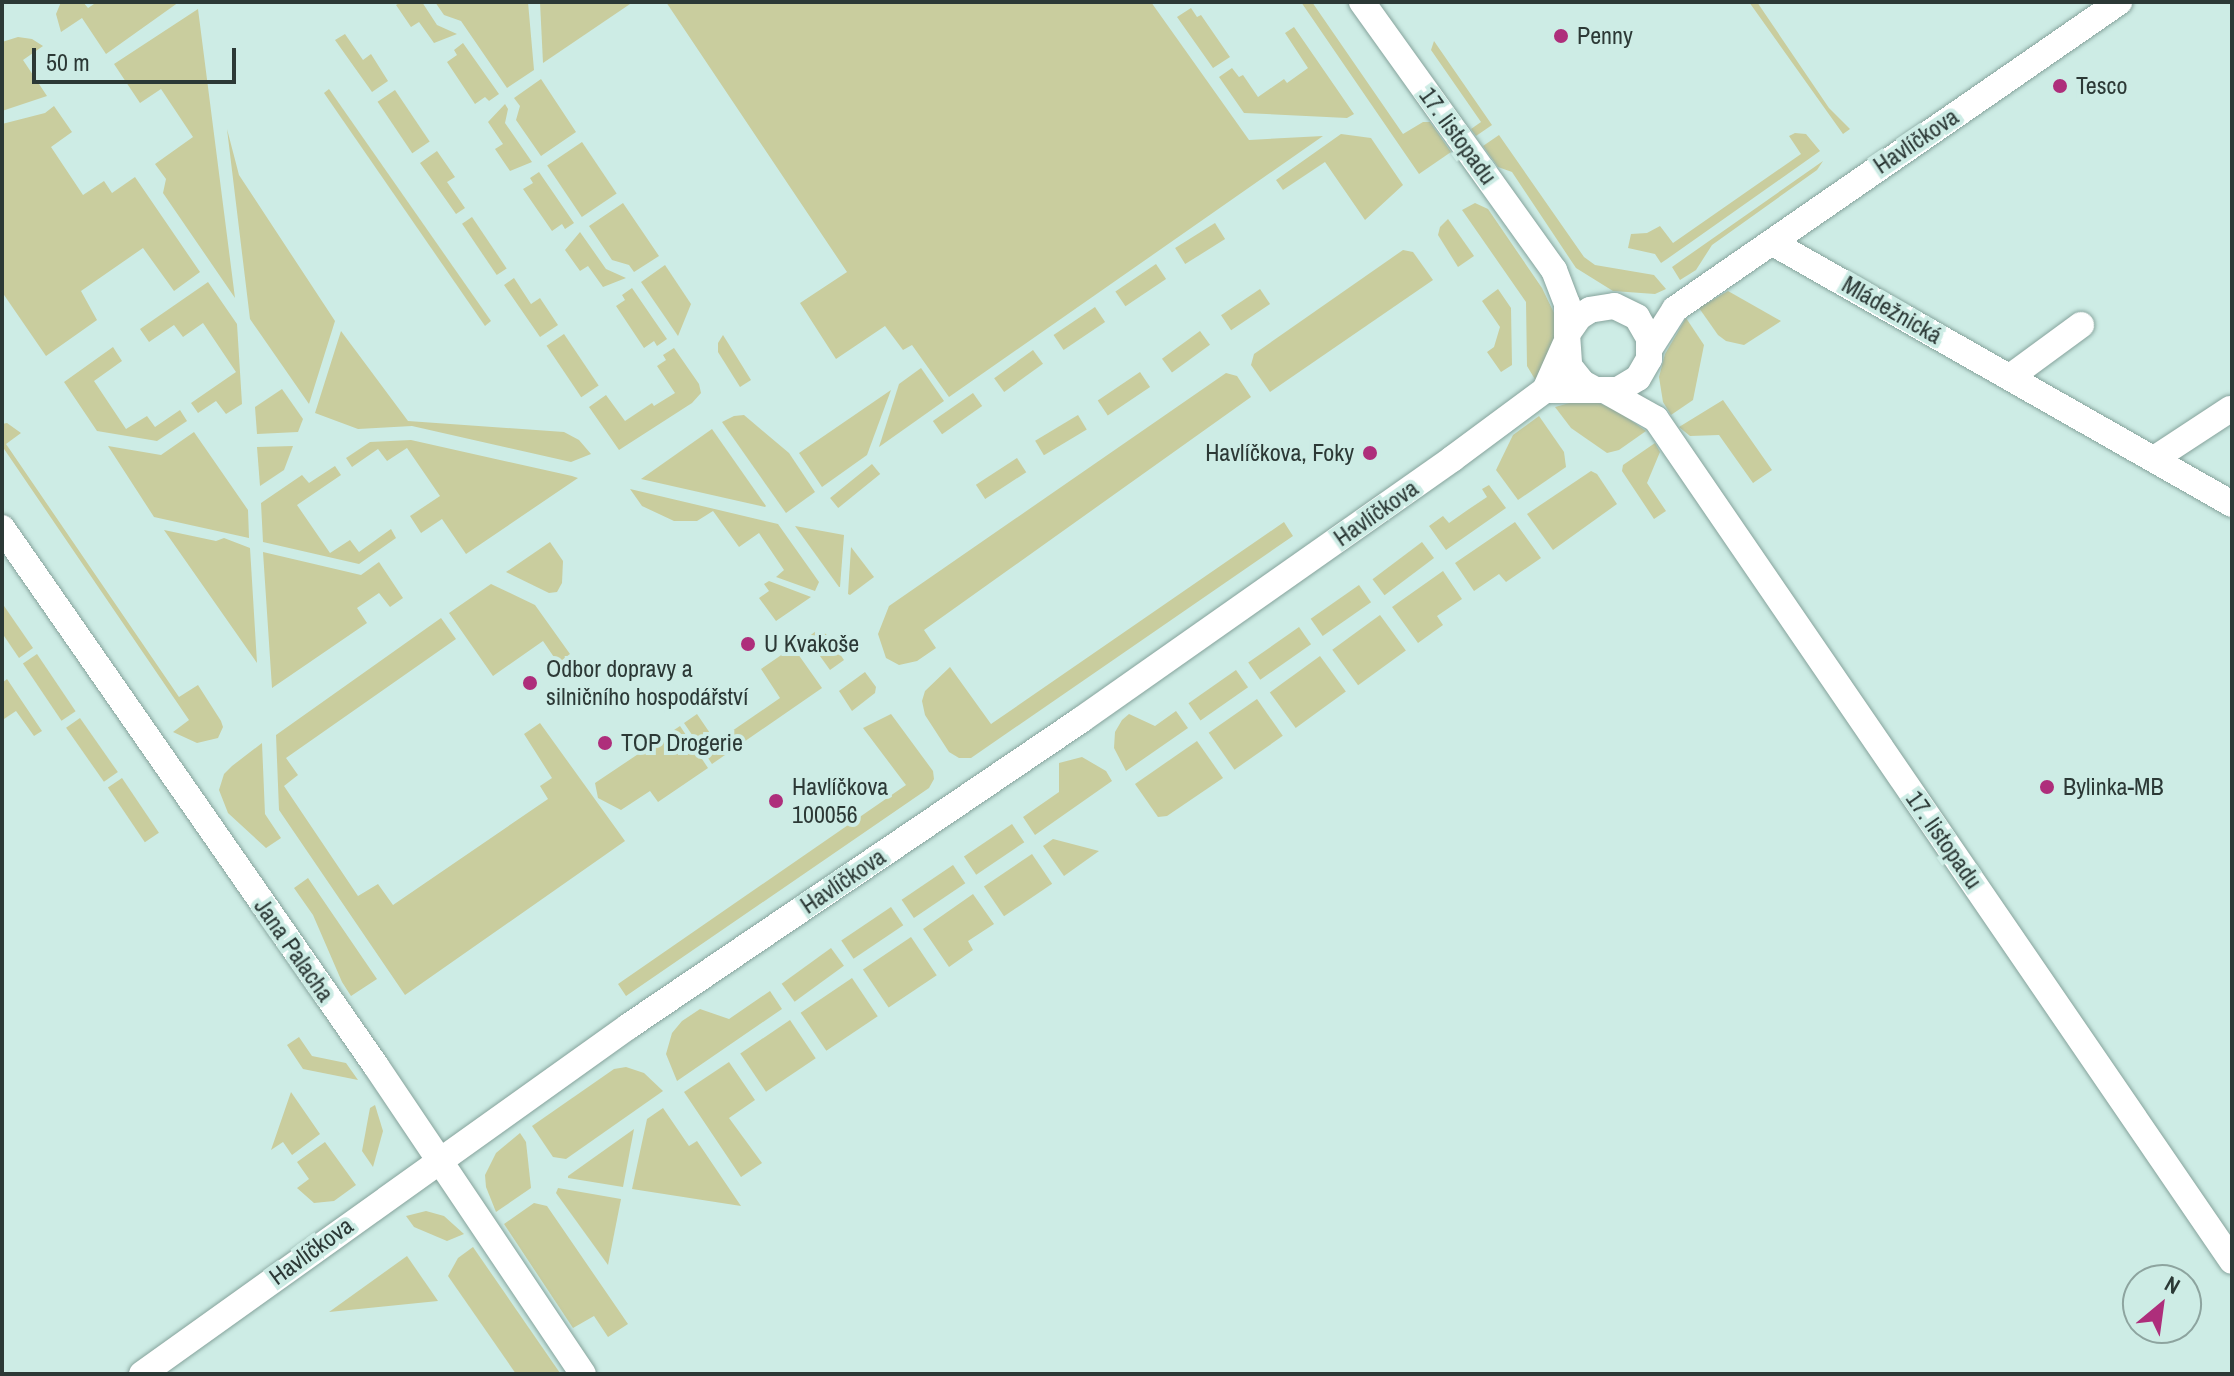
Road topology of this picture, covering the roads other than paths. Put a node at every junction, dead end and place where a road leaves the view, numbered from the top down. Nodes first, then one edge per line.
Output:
1 (1362, 2) edge
2 (2119, 2) edge
3 (1773, 243) junction
4 (1554, 270) junction
5 (1620, 308) junction
6 (1675, 309) junction
7 (2081, 325) dead end
8 (1566, 340) junction
9 (1650, 354) junction
10 (2010, 377) junction
11 (1545, 390) junction
12 (1600, 390) junction
13 (2230, 409) dead end
14 (1656, 419) junction
15 (2154, 459) junction
16 (2232, 504) edge
17 (2, 528) edge
18 (438, 1160) junction
19 (2232, 1261) edge
20 (142, 1374) edge
21 (583, 1374) edge

1 - 4 street, 17. listopadu
2 - 3 street, Havlíčkova
3 - 6 street, Havlíčkova
3 - 10 street, Mládežnická
4 - 5 street
4 - 8 street
5 - 6 street
5 - 8 street
5 - 9 street
6 - 9 street
7 - 10 street
8 - 11 street
8 - 12 street
9 - 12 street
9 - 14 street
10 - 15 street, Mládežnická
11 - 12 street
11 - 18 street, Havlíčkova
12 - 14 street
13 - 15 street
14 - 19 street, 17. listopadu
15 - 16 street, Mládežnická
17 - 18 street, Jana Palacha
18 - 20 street, Havlíčkova
18 - 21 street, Jana Palacha

